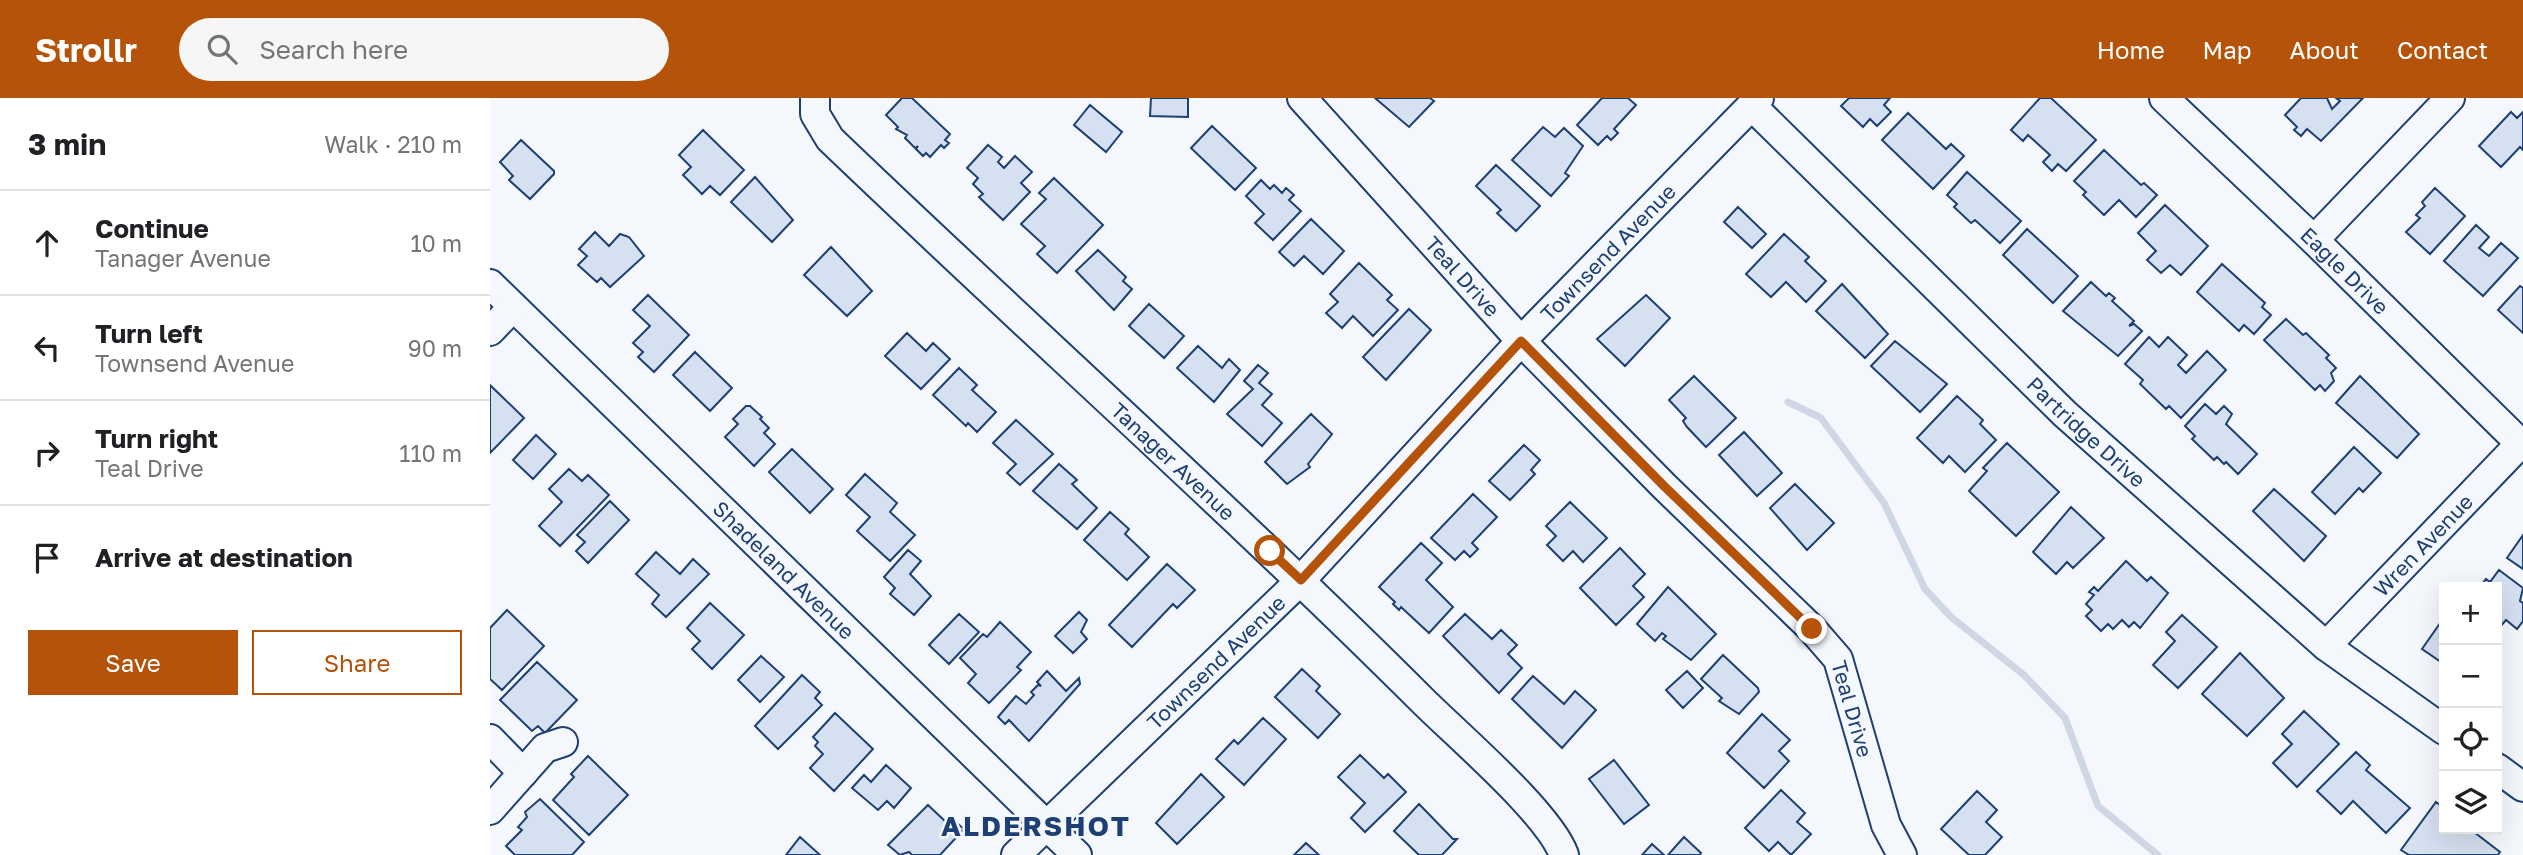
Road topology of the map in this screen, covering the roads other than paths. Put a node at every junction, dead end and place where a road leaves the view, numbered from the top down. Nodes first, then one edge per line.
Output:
1 (815, 98) edge
2 (1302, 98) edge
3 (2164, 98) edge
4 (2450, 98) edge
5 (1755, 102) edge
6 (2314, 240) junction
7 (490, 284) edge
8 (513, 307) junction
9 (490, 331) edge
10 (1521, 341) junction
11 (2521, 445) edge
12 (1301, 580) junction
13 (2326, 646) junction
14 (2439, 726) edge
15 (490, 739) edge
16 (563, 743) dead end
17 (2501, 771) edge
18 (523, 773) junction
19 (2523, 787) edge
20 (490, 810) edge
21 (1047, 824) junction
22 (1016, 855) edge
23 (1077, 855) edge
24 (1564, 855) edge
25 (1902, 855) edge

1 - 12 street, Tanager Avenue
2 - 10 street, Teal Drive
3 - 6 street, Eagle Drive
4 - 6 street
5 - 10 street, Townsend Avenue
5 - 13 street, Partridge Drive
6 - 11 street, Eagle Drive
7 - 8 street, Shadeland Avenue
8 - 9 street
8 - 21 street, Shadeland Avenue
10 - 12 street, Townsend Avenue
10 - 25 street, Teal Drive
11 - 13 street, Wren Avenue
12 - 21 street, Townsend Avenue
12 - 24 street, Tanager Avenue
13 - 14 street, Partridge Drive
15 - 18 street
16 - 18 street
17 - 19 street
18 - 20 street
21 - 22 street, Townsend Avenue
21 - 23 street, Shadeland Avenue

